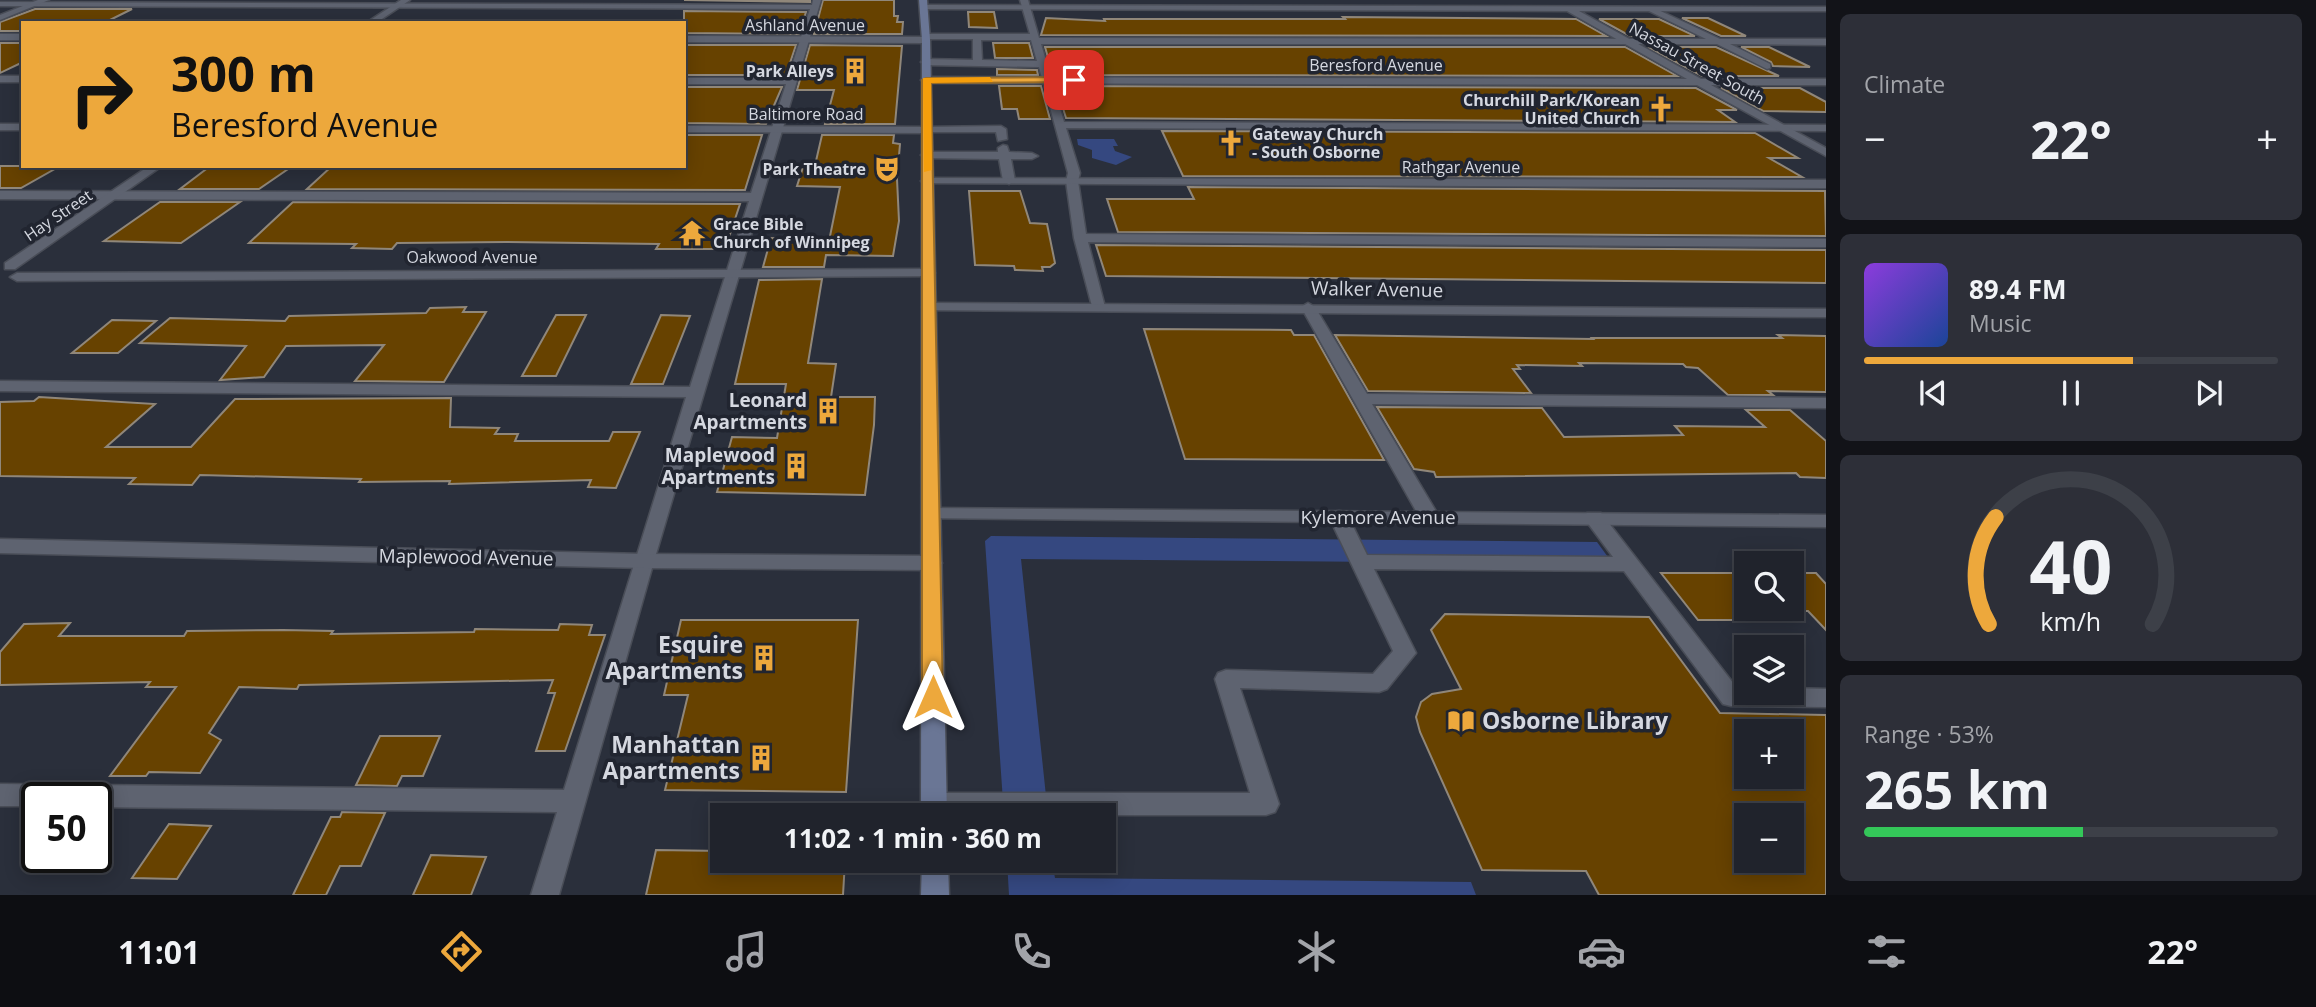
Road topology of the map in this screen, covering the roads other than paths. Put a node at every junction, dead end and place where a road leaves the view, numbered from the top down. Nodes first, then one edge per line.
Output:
1 (45, 0) edge
2 (406, 0) edge
3 (1553, 0) edge
4 (925, 2) edge
5 (816, 3) edge
6 (0, 4) edge
7 (35, 4) junction
8 (1025, 4) edge
9 (398, 6) junction
10 (1569, 9) junction
11 (1653, 9) junction
12 (1826, 9) edge
13 (0, 18) edge
14 (373, 21) edge
15 (0, 37) edge
16 (21, 37) edge
17 (978, 37) junction
18 (926, 38) junction
19 (686, 39) edge
20 (804, 39) junction
21 (1035, 39) junction
22 (1626, 41) junction
23 (1718, 42) junction
24 (1826, 42) edge
25 (926, 62) junction
26 (978, 63) junction
27 (1042, 64) junction
28 (1767, 66) dead end
29 (0, 79) edge
30 (21, 79) edge
31 (926, 80) junction
32 (1047, 80) junction
33 (686, 81) edge
34 (793, 81) junction
35 (1699, 82) junction
36 (1826, 82) edge
37 (1060, 125) junction
38 (0, 127) edge
39 (21, 127) edge
40 (1781, 128) junction
41 (1826, 128) edge
42 (686, 129) edge
43 (778, 130) junction
44 (927, 130) junction
45 (974, 143) junction
46 (1004, 147) junction
47 (1826, 153) edge
48 (927, 155) junction
49 (1032, 156) dead end
50 (154, 168) edge
51 (928, 181) junction
52 (1009, 181) junction
53 (1072, 181) junction
54 (1826, 184) edge
55 (0, 195) edge
56 (115, 196) junction
57 (758, 197) junction
58 (1080, 239) junction
59 (1826, 243) edge
60 (8, 273) edge
61 (929, 273) junction
62 (734, 274) junction
63 (929, 307) junction
64 (1098, 307) junction
65 (1308, 307) junction
66 (1826, 313) edge
67 (0, 386) edge
68 (698, 392) junction
69 (1361, 399) junction
70 (1826, 403) edge
71 (931, 514) junction
72 (1339, 517) junction
73 (1430, 518) junction
74 (1594, 518) junction
75 (1826, 521) edge
76 (0, 546) edge
77 (644, 561) junction
78 (1361, 562) junction
79 (932, 563) junction
80 (1629, 564) junction
81 (1826, 698) edge
82 (0, 794) edge
83 (573, 801) junction
84 (934, 803) edge
85 (1116, 807) edge
86 (934, 873) edge
87 (545, 895) edge
88 (935, 895) edge

1 - 7 street
2 - 9 street
3 - 10 street, Nassau Street South
4 - 8 street
4 - 18 main road
5 - 9 street
5 - 20 street
6 - 7 street
7 - 9 street
7 - 13 street
8 - 10 street
8 - 21 street
9 - 14 street
10 - 11 street
10 - 22 street, Nassau Street South
11 - 12 street
11 - 23 street
15 - 16 street
17 - 18 street, Ashland Avenue
17 - 21 street, Ashland Avenue
17 - 26 street
18 - 20 street, Ashland Avenue
18 - 25 main road
19 - 20 street, Ashland Avenue
20 - 34 street
21 - 22 street, Ashland Avenue
21 - 27 street
22 - 23 street, Ashland Avenue
22 - 35 street, Nassau Street South
23 - 24 street, Ashland Avenue
23 - 28 street
25 - 26 street
25 - 31 main road
26 - 27 street
27 - 32 street
29 - 30 street
31 - 32 street, Beresford Avenue
31 - 44 main road
32 - 35 street, Beresford Avenue
32 - 37 street
33 - 34 street
34 - 43 street
35 - 36 street, Beresford Avenue
35 - 40 street, Nassau Street South
37 - 40 street
37 - 53 street
38 - 39 street
40 - 41 street
40 - 47 street, Nassau Street South
42 - 43 street, Baltimore Road
43 - 44 street, Baltimore Road
43 - 57 street
44 - 45 street, Baltimore Road
44 - 48 main road
45 - 46 street
45 - 46 street
45 - 48 street
46 - 49 street
46 - 52 street
48 - 51 main road
50 - 56 street, Hay Street
51 - 52 street, Rathgar Avenue
51 - 61 main road
52 - 53 street, Rathgar Avenue
53 - 54 street, Rathgar Avenue
53 - 58 street
55 - 56 street
56 - 57 street
56 - 60 street, Hay Street
57 - 62 street
58 - 59 street
58 - 64 street
60 - 62 street, Oakwood Avenue
61 - 62 street, Oakwood Avenue
61 - 63 main road
62 - 68 street
63 - 64 street, Walker Avenue
63 - 71 main road
64 - 65 street, Walker Avenue
65 - 66 street, Walker Avenue
65 - 69 street
67 - 68 street
68 - 77 street
69 - 70 street
69 - 73 street
71 - 72 street, Kylemore Avenue
71 - 79 main road
72 - 73 street, Kylemore Avenue
72 - 78 street
73 - 74 street, Kylemore Avenue
74 - 75 street, Kylemore Avenue
74 - 80 street
76 - 77 street, Maplewood Avenue
77 - 79 street, Maplewood Avenue
77 - 83 street
78 - 80 street
78 - 85 street
79 - 84 main road
80 - 81 street
82 - 83 street
83 - 87 street
86 - 88 main road

